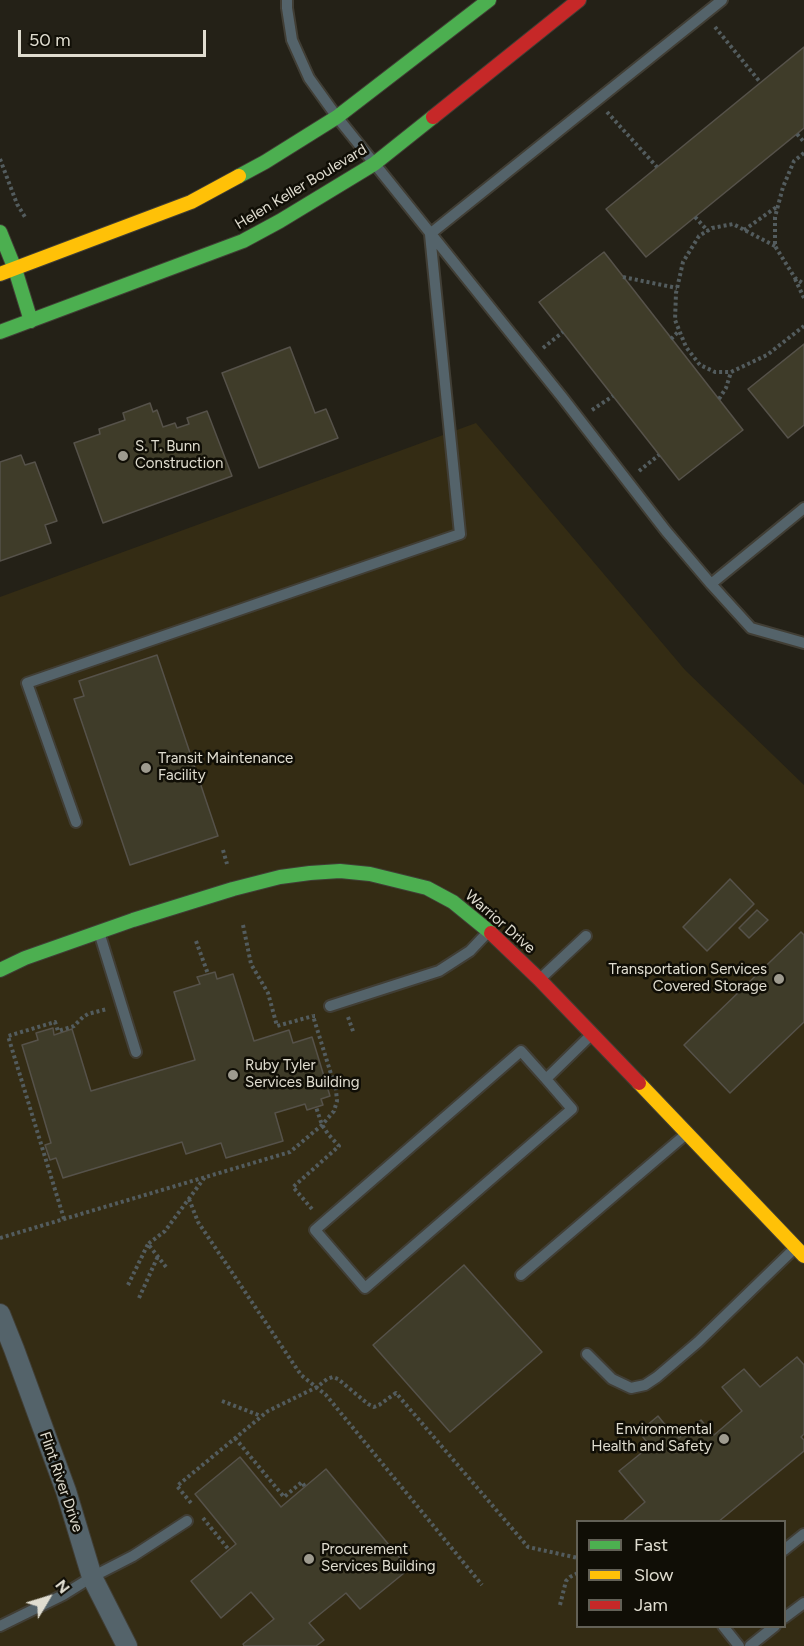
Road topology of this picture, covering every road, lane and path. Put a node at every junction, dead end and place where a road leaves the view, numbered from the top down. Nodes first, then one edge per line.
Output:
1 (287, 0) edge
2 (489, 0) edge
3 (579, 0) edge
4 (722, 0) edge
5 (704, 14) junction
6 (760, 82) dead end
7 (597, 100) junction
8 (338, 117) junction
9 (797, 134) dead end
10 (804, 142) edge
11 (804, 153) edge
12 (0, 159) edge
13 (374, 164) junction
14 (657, 167) dead end
15 (778, 206) junction
16 (25, 218) dead end
17 (694, 218) dead end
18 (744, 230) junction
19 (708, 231) junction
20 (0, 232) edge
21 (430, 234) junction
22 (775, 246) junction
23 (15, 269) junction
24 (0, 274) edge
25 (623, 277) dead end
26 (795, 278) junction
27 (804, 284) edge
28 (677, 288) junction
29 (804, 298) edge
30 (32, 321) junction
31 (804, 326) edge
32 (679, 331) junction
33 (0, 332) edge
34 (562, 332) dead end
35 (671, 339) dead end
36 (531, 358) junction
37 (731, 372) junction
38 (719, 399) dead end
39 (659, 455) dead end
40 (627, 481) junction
41 (804, 508) edge
42 (711, 584) junction
43 (804, 643) edge
44 (76, 822) dead end
45 (243, 925) dead end
46 (99, 932) junction
47 (489, 932) junction
48 (586, 936) dead end
49 (196, 941) dead end
50 (0, 970) edge
51 (208, 974) dead end
52 (539, 979) junction
53 (122, 1004) junction
54 (330, 1006) joint
55 (313, 1016) junction
56 (592, 1033) junction
57 (136, 1052) dead end
58 (546, 1079) junction
59 (316, 1107) dead end
60 (322, 1125) junction
61 (687, 1133) junction
62 (205, 1177) junction
63 (301, 1196) dead end
64 (189, 1199) junction
65 (64, 1220) junction
66 (0, 1239) edge
67 (148, 1244) junction
68 (800, 1251) edge
69 (158, 1257) junction
70 (166, 1267) dead end
71 (521, 1275) dead end
72 (128, 1285) dead end
73 (139, 1298) dead end
74 (0, 1314) edge
75 (587, 1354) dead end
76 (317, 1387) junction
77 (222, 1401) dead end
78 (261, 1416) junction
79 (235, 1438) junction
80 (305, 1486) dead end
81 (192, 1504) dead end
82 (199, 1513) dead end
83 (187, 1521) dead end
84 (804, 1534) edge
85 (786, 1548) edge
86 (229, 1550) dead end
87 (576, 1558) edge
88 (576, 1574) edge
89 (92, 1577) junction
90 (482, 1585) dead end
91 (804, 1603) edge
92 (560, 1605) dead end
93 (786, 1616) edge
94 (0, 1626) edge
95 (725, 1628) edge
96 (772, 1628) edge
97 (127, 1646) edge
98 (739, 1646) edge
99 (750, 1646) edge

1 - 8 lane
2 - 8 street
3 - 13 street, Helen Keller Boulevard
4 - 5 lane
5 - 6 path
5 - 7 lane
7 - 14 path
7 - 21 lane
8 - 13 lane
8 - 23 street
9 - 10 path
11 - 15 path
12 - 16 path
13 - 21 lane
13 - 30 street, Helen Keller Boulevard
15 - 18 path
15 - 22 path
17 - 19 path
18 - 19 path
18 - 22 path
19 - 28 path
20 - 23 street
21 - 36 lane
21 - 44 lane
22 - 26 path
23 - 24 street
23 - 30 street
25 - 28 path
26 - 27 path
26 - 29 path
28 - 32 path
30 - 33 street, Helen Keller Boulevard
31 - 37 path
32 - 35 path
32 - 37 path
34 - 36 path
36 - 40 lane
37 - 38 path
39 - 40 path
40 - 42 lane
41 - 42 lane
42 - 43 lane
45 - 55 path
46 - 47 street, Warrior Drive
46 - 50 street, Warrior Drive
46 - 53 lane
47 - 52 street, Warrior Drive
47 - 54 lane
48 - 52 lane
49 - 51 path
52 - 56 street, Warrior Drive
53 - 57 lane
53 - 65 path
54 - 55 path
55 - 60 path
56 - 58 lane
56 - 61 street, Warrior Drive
58 - 58 lane
59 - 60 path
60 - 62 path
60 - 63 path
61 - 68 street, Warrior Drive
61 - 71 lane
62 - 64 path
62 - 65 path
64 - 67 path
64 - 76 path
65 - 66 path
67 - 69 path
67 - 72 path
68 - 75 lane
69 - 70 path
69 - 73 path
74 - 89 street, Flint River Drive
76 - 78 path
76 - 87 path
76 - 90 path
77 - 78 path
78 - 79 path
79 - 80 path
79 - 81 path
82 - 86 path
83 - 89 lane
84 - 85 lane
88 - 92 path
89 - 94 lane
89 - 97 street, Flint River Drive
91 - 93 lane
95 - 98 lane
96 - 99 lane

